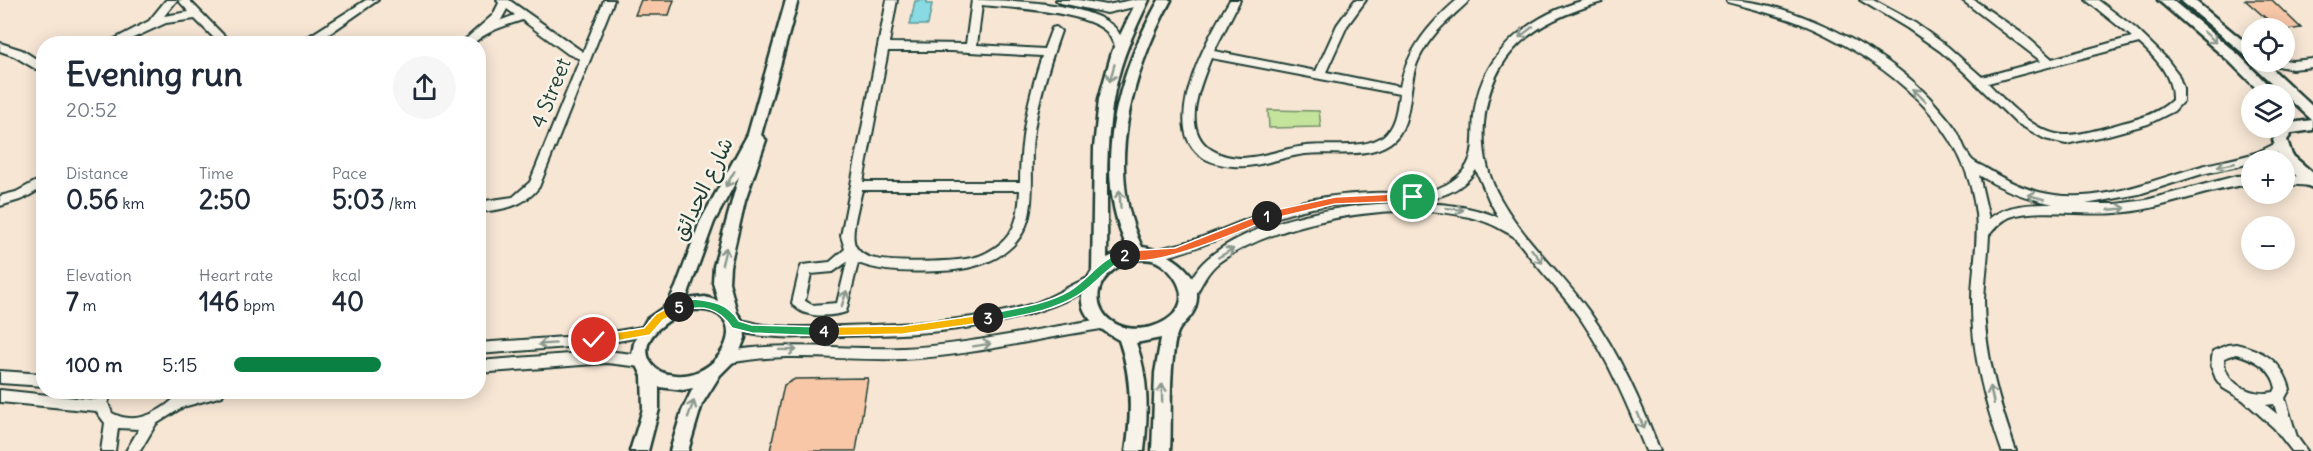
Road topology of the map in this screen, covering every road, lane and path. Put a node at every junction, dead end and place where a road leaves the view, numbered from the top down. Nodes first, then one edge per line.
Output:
1 (172, 0) edge
2 (183, 0) edge
3 (373, 0) edge
4 (609, 0) edge
5 (792, 0) edge
6 (892, 0) edge
7 (1061, 0) edge
8 (1143, 0) edge
9 (1165, 0) edge
10 (1235, 0) edge
11 (1361, 0) edge
12 (1464, 0) edge
13 (1598, 0) edge
14 (1732, 0) edge
15 (1865, 0) edge
16 (1967, 0) edge
17 (2091, 0) edge
18 (2164, 0) edge
19 (2186, 0) edge
20 (503, 1) edge
21 (977, 1) edge
22 (1005, 3) junction
23 (1023, 3) edge
24 (199, 15) junction
25 (523, 16) junction
26 (974, 17) junction
27 (153, 21) junction
28 (1056, 31) dead end
29 (478, 34) junction
30 (126, 36) edge
31 (219, 36) edge
32 (320, 36) edge
33 (475, 36) edge
34 (593, 39) junction
35 (2140, 39) junction
36 (2241, 44) edge
37 (0, 46) edge
38 (565, 46) junction
39 (883, 46) junction
40 (1120, 46) junction
41 (970, 48) junction
42 (1047, 53) junction
43 (1208, 54) junction
44 (586, 58) junction
45 (2313, 63) edge
46 (2051, 64) junction
47 (36, 65) edge
48 (2295, 65) edge
49 (2268, 72) edge
50 (1319, 75) junction
51 (1982, 81) junction
52 (2260, 84) edge
53 (769, 88) junction
54 (1403, 91) junction
55 (2313, 115) edge
56 (2313, 125) edge
57 (2295, 126) edge
58 (2280, 138) edge
59 (2282, 138) edge
60 (1478, 156) junction
61 (1968, 163) junction
62 (2241, 180) edge
63 (2295, 180) edge
64 (2313, 182) edge
65 (36, 186) edge
66 (857, 186) junction
67 (1024, 186) junction
68 (0, 201) edge
69 (486, 206) edge
70 (1520, 234) junction
71 (1983, 234) junction
72 (852, 253) junction
73 (1137, 253) junction
74 (1154, 255) junction
75 (1095, 275) junction
76 (1189, 297) junction
77 (673, 309) junction
78 (732, 319) junction
79 (1101, 324) junction
80 (1172, 326) junction
81 (646, 332) junction
82 (1126, 336) junction
83 (486, 348) edge
84 (730, 357) junction
85 (486, 367) edge
86 (645, 367) junction
87 (714, 373) junction
88 (0, 377) edge
89 (36, 379) edge
90 (0, 396) edge
91 (2246, 396) junction
92 (2278, 397) junction
93 (104, 399) edge
94 (183, 399) edge
95 (193, 399) edge
96 (180, 403) junction
97 (102, 406) junction
98 (151, 421) junction
99 (112, 422) junction
100 (2296, 445) edge
101 (108, 451) edge
102 (133, 451) edge
103 (639, 451) edge
104 (679, 451) edge
105 (1136, 451) edge
106 (1161, 451) edge
107 (1653, 451) edge
108 (2009, 451) edge

1 - 27 street
2 - 24 street
3 - 32 street
4 - 34 street, 4 Street
5 - 53 street, شارع الحدائق
6 - 39 street
7 - 8 street
8 - 40 street
73 -> 9 street
10 - 43 street
11 - 50 street
12 - 54 street
13 -> 60 street
61 -> 14 street
15 - 51 street
16 - 46 street
17 - 35 street
18 -> 52 street
19 - 36 street
20 - 25 street
20 - 29 street
21 - 22 street
21 - 26 street
22 - 23 street
22 - 26 street
23 - 40 street
24 - 27 street
24 - 31 street
25 - 29 street
25 - 38 street
26 - 41 street
27 - 30 street
28 - 42 street
29 - 33 street
34 - 38 street
34 - 44 street, 4 Street
35 - 46 street
35 - 51 street
37 - 47 street
38 - 44 street
39 - 41 street
39 - 66 street
40 -> 75 street
41 - 42 street
42 - 67 street
43 - 50 street
43 - 54 street
44 - 69 street, 4 Street
45 - 48 street
46 - 51 street
49 - 55 street
50 - 54 street
53 -> 77 street, شارع الحدائق
78 -> 53 street, شارع الحدائق
56 - 57 street
58 -> 61 street
59 - 64 street
60 - 70 street
60 - 74 street
61 - 71 street
71 -> 62 street
63 - 64 street
65 - 68 street
66 - 67 street
66 - 72 street
67 - 72 street
76 -> 70 street
70 -> 107 street
108 -> 71 street
72 -> 72 street
73 - 74 street
73 - 75 street
74 - 76 street
75 - 78 street
75 - 79 street
76 - 80 street
77 - 78 street
77 - 81 street
78 - 84 street
79 - 82 street
84 -> 79 street
80 - 82 street
106 -> 80 street
81 -> 83 street
81 - 86 street
82 - 105 street
84 - 87 street
85 - 86 street
86 - 87 street
86 - 103 street
104 -> 87 street
88 - 89 street
90 - 97 street
91 - 92 street
91 - 92 street
91 - 100 street
92 - 100 street
93 - 97 street
94 - 96 street
95 - 96 street
96 - 98 street
97 - 99 street
98 - 99 street
98 - 102 street
99 - 101 street

